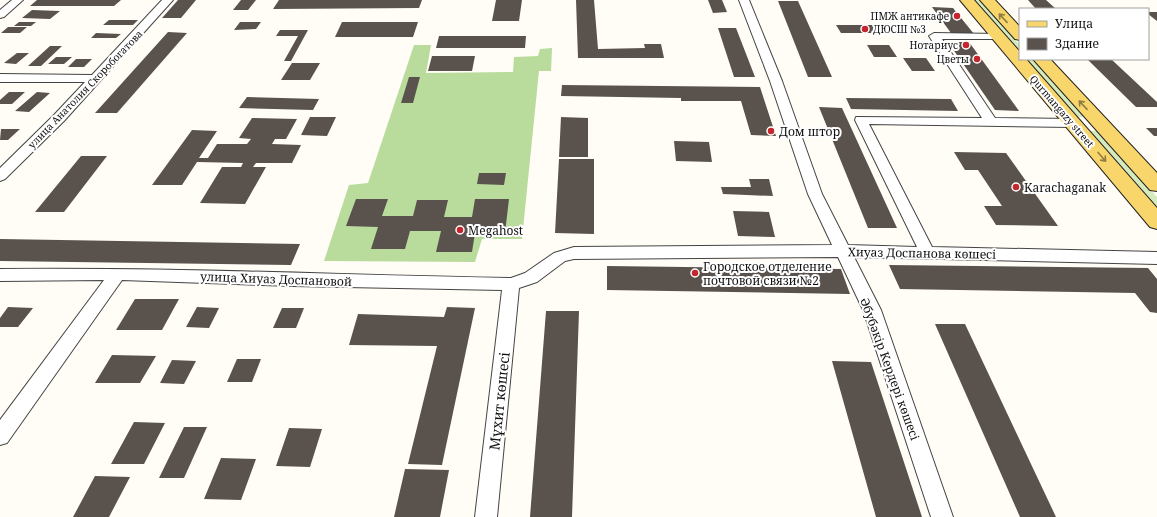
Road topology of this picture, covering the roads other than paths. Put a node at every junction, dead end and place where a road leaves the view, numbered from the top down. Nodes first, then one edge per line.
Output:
1 (18, 0) edge
2 (168, 0) edge
3 (744, 0) edge
4 (967, 0) edge
5 (986, 0) edge
6 (0, 15) edge
7 (1019, 35) edge
8 (999, 37) junction
9 (1042, 60) edge
10 (0, 78) edge
11 (96, 79) junction
12 (991, 122) junction
13 (1072, 123) junction
14 (1100, 123) junction
15 (0, 176) edge
16 (1157, 185) edge
17 (1157, 222) edge
18 (843, 251) junction
19 (928, 254) junction
20 (1157, 258) edge
21 (546, 265) joint
22 (118, 274) junction
23 (0, 275) edge
24 (511, 284) junction
25 (0, 436) edge
26 (486, 517) edge
27 (942, 517) edge

1 - 6 street
2 - 11 street, улица Анатолия Скоробогатова
3 - 18 street, Әбубәкір Кердері көшесі
4 - 8 main road, Qurmangazy street
7 -> 5 main road
8 - 12 street
8 - 13 main road, Qurmangazy street
14 -> 9 main road, Qurmangazy street
10 - 11 street
11 - 15 street, улица Анатолия Скоробогатова
12 - 13 street
12 - 19 street
13 - 14 main road
13 -> 17 main road, Qurmangazy street
14 - 16 main road, Qurmangazy street
18 - 19 street, Хиуаз Доспанова көшесі
18 - 21 street, Хиуаз Доспанова көшесі
18 - 27 street, Әбубәкір Кердері көшесі
19 - 20 street, Хиуаз Доспанова көшесі
21 - 24 street, улица Хиуаз Доспановой
22 - 23 street, улица Хиуаз Доспановой
22 - 24 street, улица Хиуаз Доспановой
22 - 25 street
24 - 26 street, Мұхит көшесі

